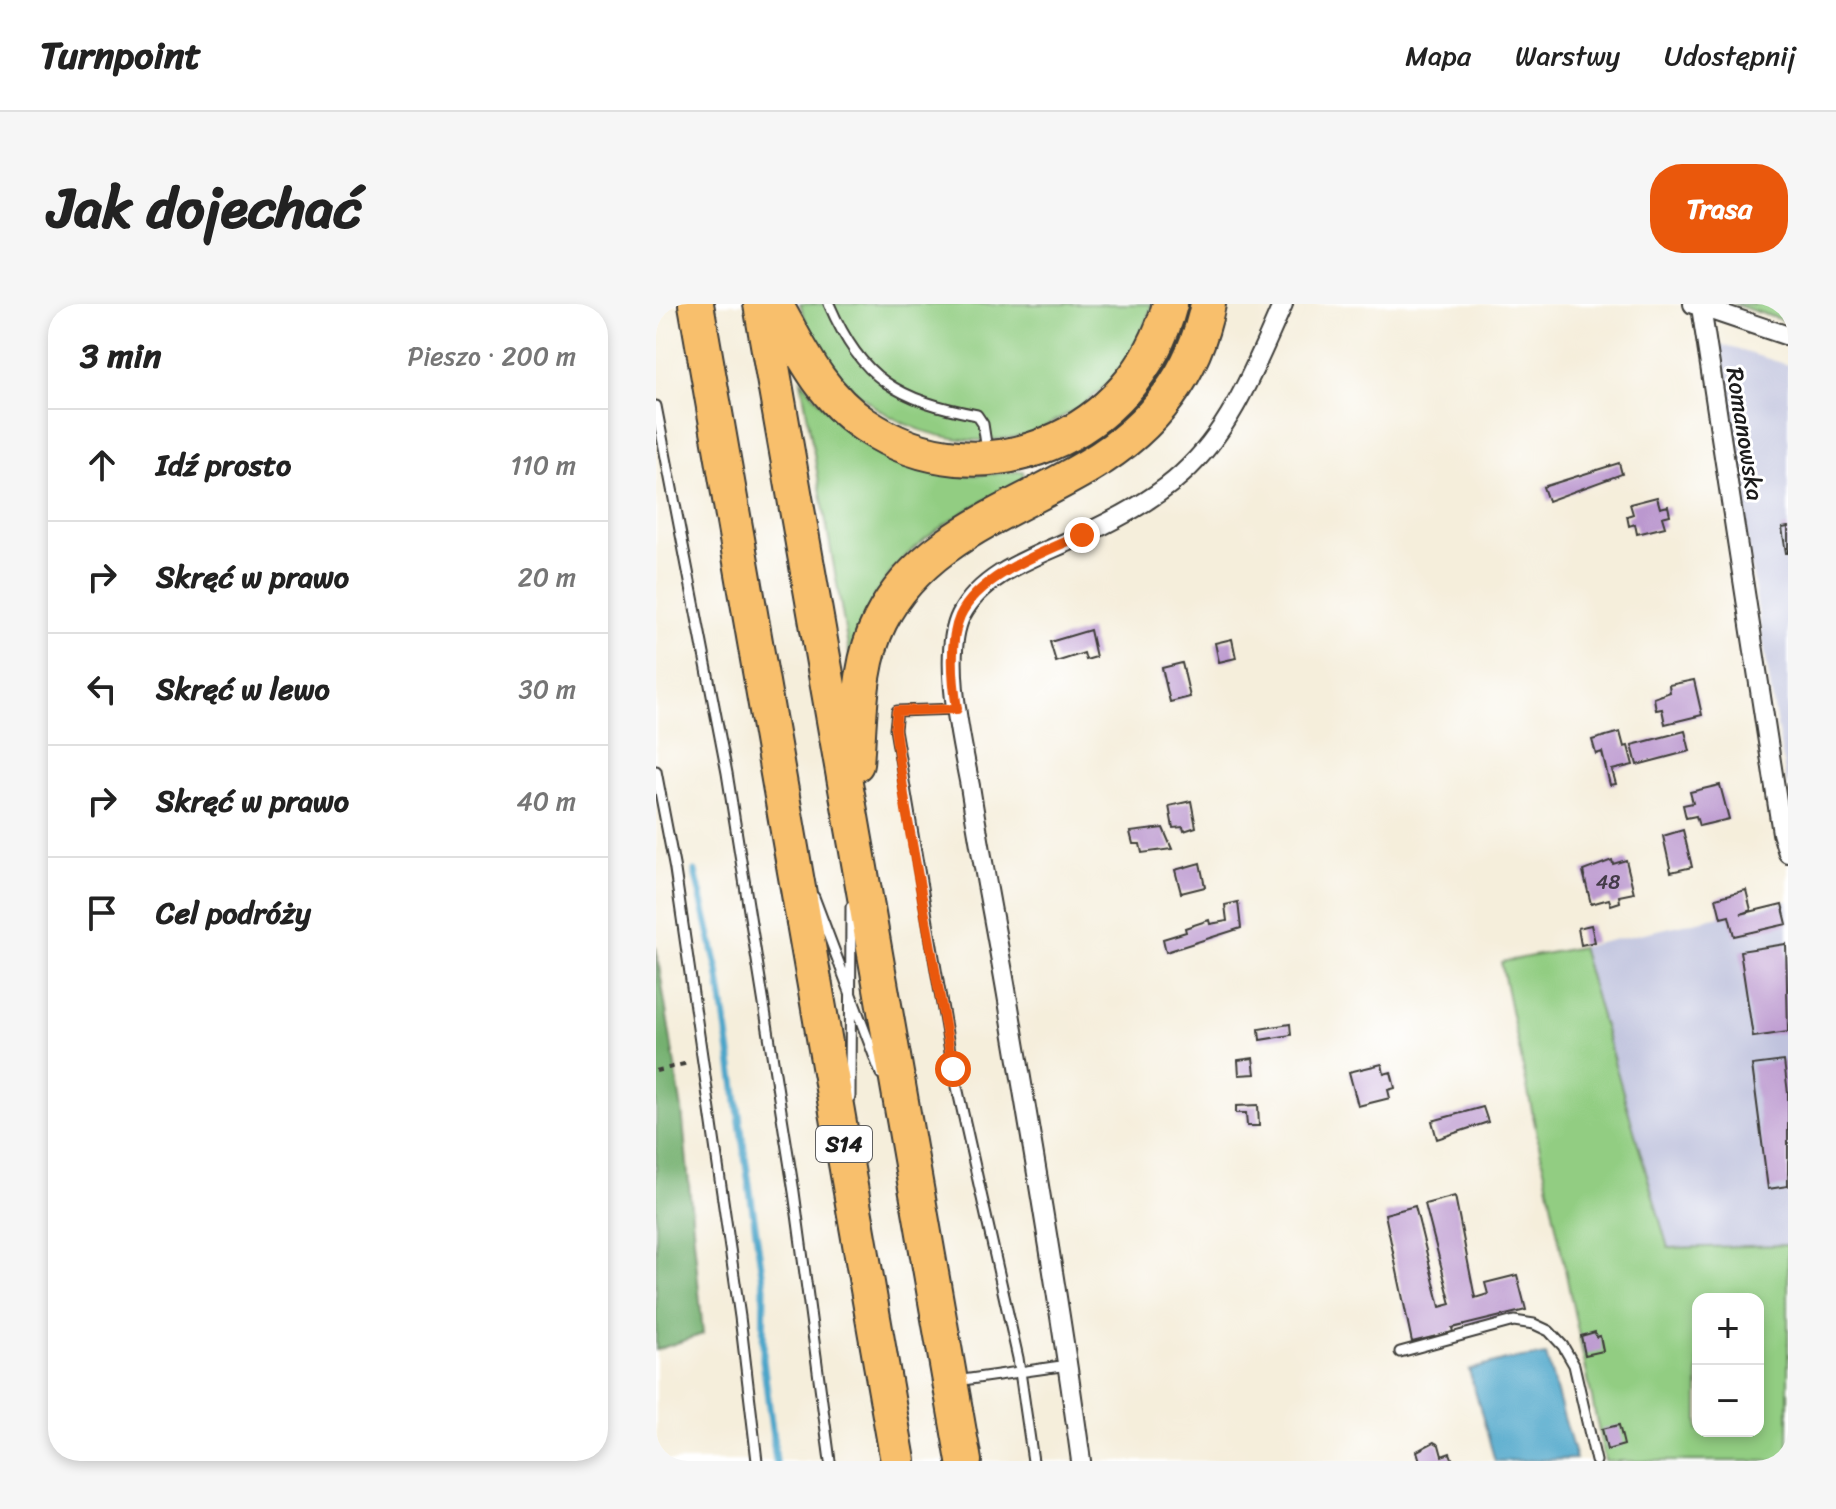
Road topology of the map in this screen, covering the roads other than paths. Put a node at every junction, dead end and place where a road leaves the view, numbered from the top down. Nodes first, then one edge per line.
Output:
1 (696, 304) edge
2 (761, 304) edge
3 (775, 304) edge
4 (829, 304) edge
5 (1170, 304) edge
6 (1208, 304) edge
7 (1283, 304) edge
8 (1697, 305) edge
9 (1788, 336) edge
10 (656, 406) edge
11 (660, 452) edge
12 (989, 458) junction
13 (957, 709) junction
14 (656, 771) edge
15 (852, 812) junction
16 (788, 826) junction
17 (1788, 853) edge
18 (851, 887) dead end
19 (851, 902) dead end
20 (851, 993) junction
21 (884, 1082) dead end
22 (890, 1097) dead end
23 (912, 1157) junction
24 (849, 1173) junction
25 (1400, 1352) dead end
26 (1068, 1365) junction
27 (1020, 1372) junction
28 (951, 1382) junction
29 (757, 1461) edge
30 (830, 1461) edge
31 (898, 1461) edge
32 (964, 1461) edge
33 (1033, 1461) edge
34 (1081, 1461) edge
35 (1596, 1461) edge

1 - 16 highway, S14
2 - 15 highway, S14
3 - 12 highway
4 - 12 lane
5 - 12 highway
6 - 15 highway
7 - 13 street
8 - 9 street
8 - 17 street, Romanowska
10 - 11 lane
11 - 30 lane
13 - 26 street
13 - 27 lane
14 - 29 lane
15 - 18 lane
15 - 23 highway, S14
16 - 20 lane
16 - 24 highway, S14
19 - 20 lane
20 - 21 lane
20 - 24 lane
22 - 23 lane
23 - 28 highway, S14
24 - 31 highway, S14
25 - 35 lane
26 - 27 lane
26 - 34 street
27 - 28 lane
27 - 33 lane
28 - 32 highway, S14

